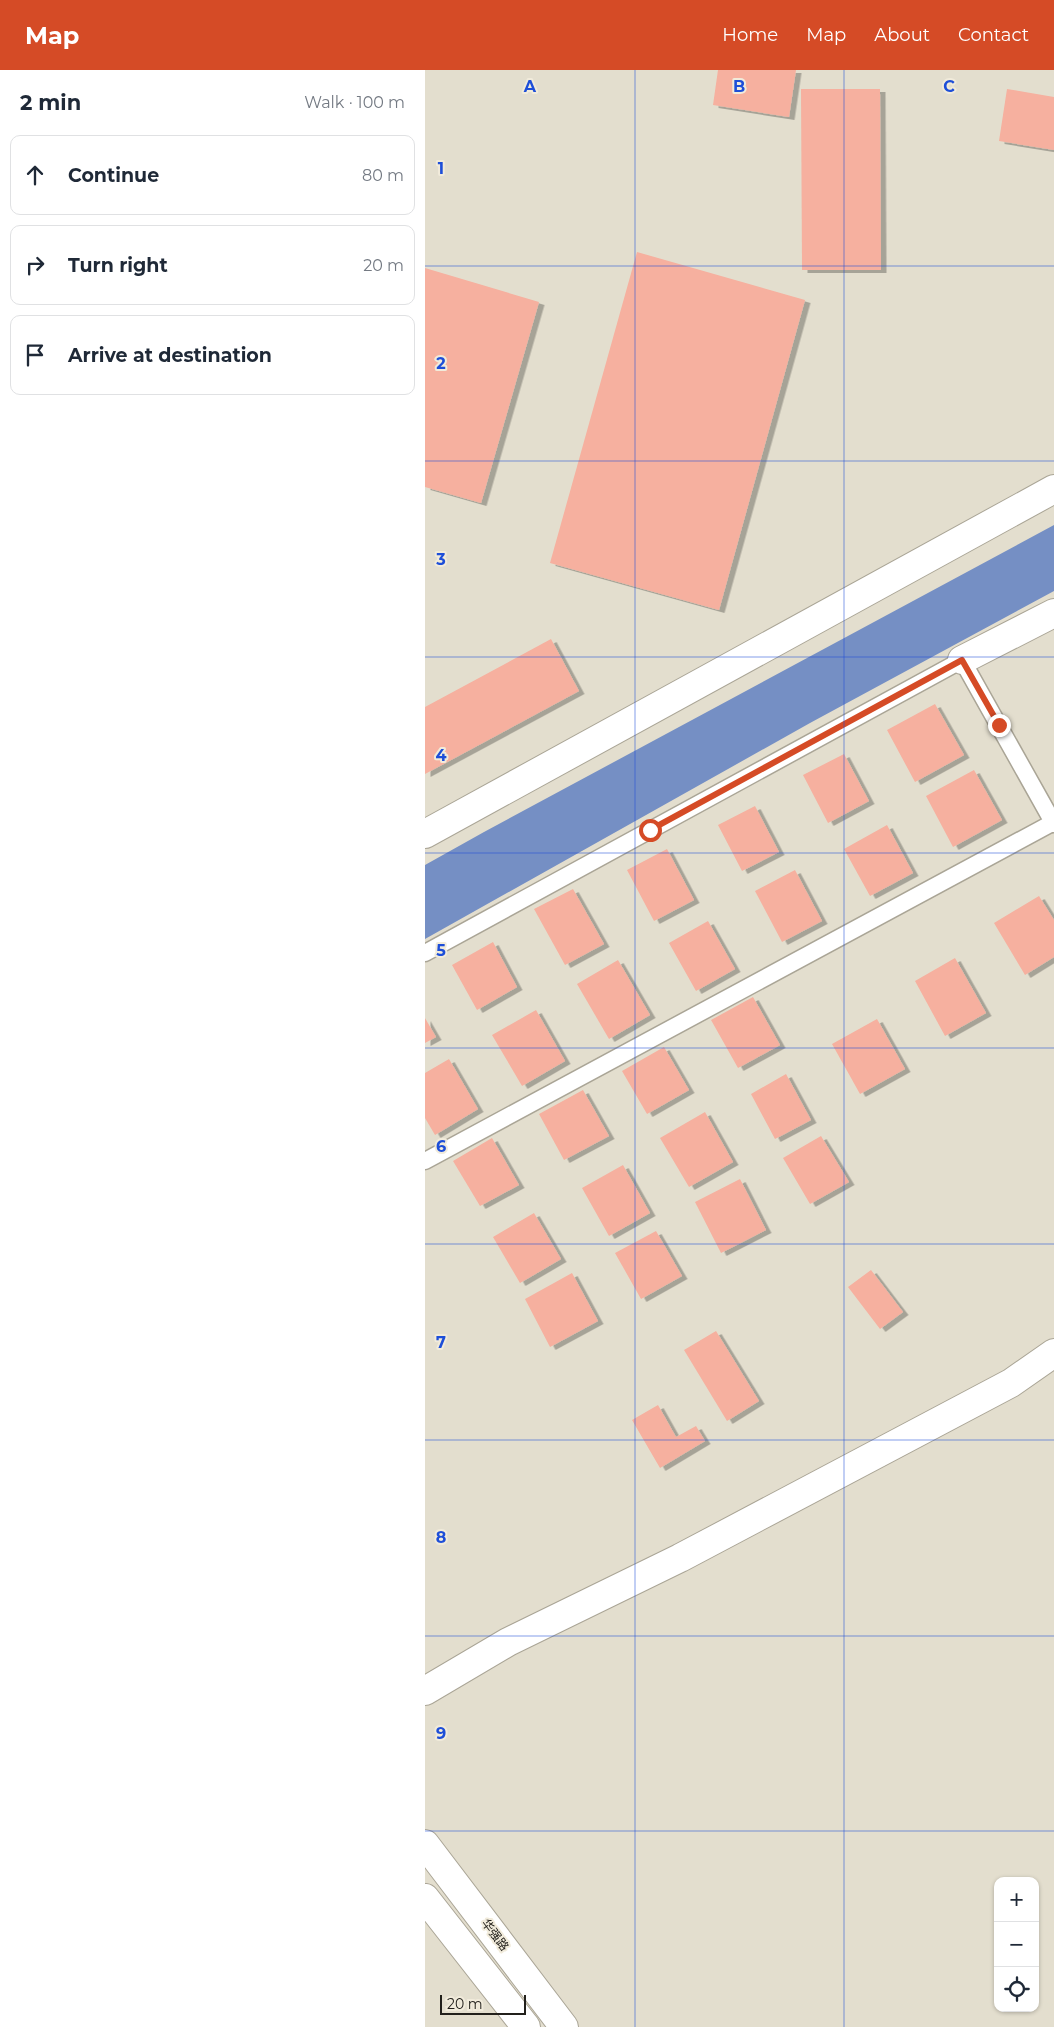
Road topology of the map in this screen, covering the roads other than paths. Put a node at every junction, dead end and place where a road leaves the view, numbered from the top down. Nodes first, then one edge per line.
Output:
1 (1054, 489) edge
2 (1054, 613) edge
3 (962, 660) junction
4 (1054, 823) edge
5 (425, 834) edge
6 (425, 953) edge
7 (425, 1161) edge
8 (1054, 1353) edge
9 (425, 1691) edge
10 (425, 1844) edge
11 (425, 1898) edge
12 (526, 2027) edge
13 (564, 2027) edge

1 - 5 street
2 - 3 street
3 - 4 lane
3 - 6 lane
4 - 7 lane
8 - 9 street
10 - 13 street, 华强路
11 - 12 street

